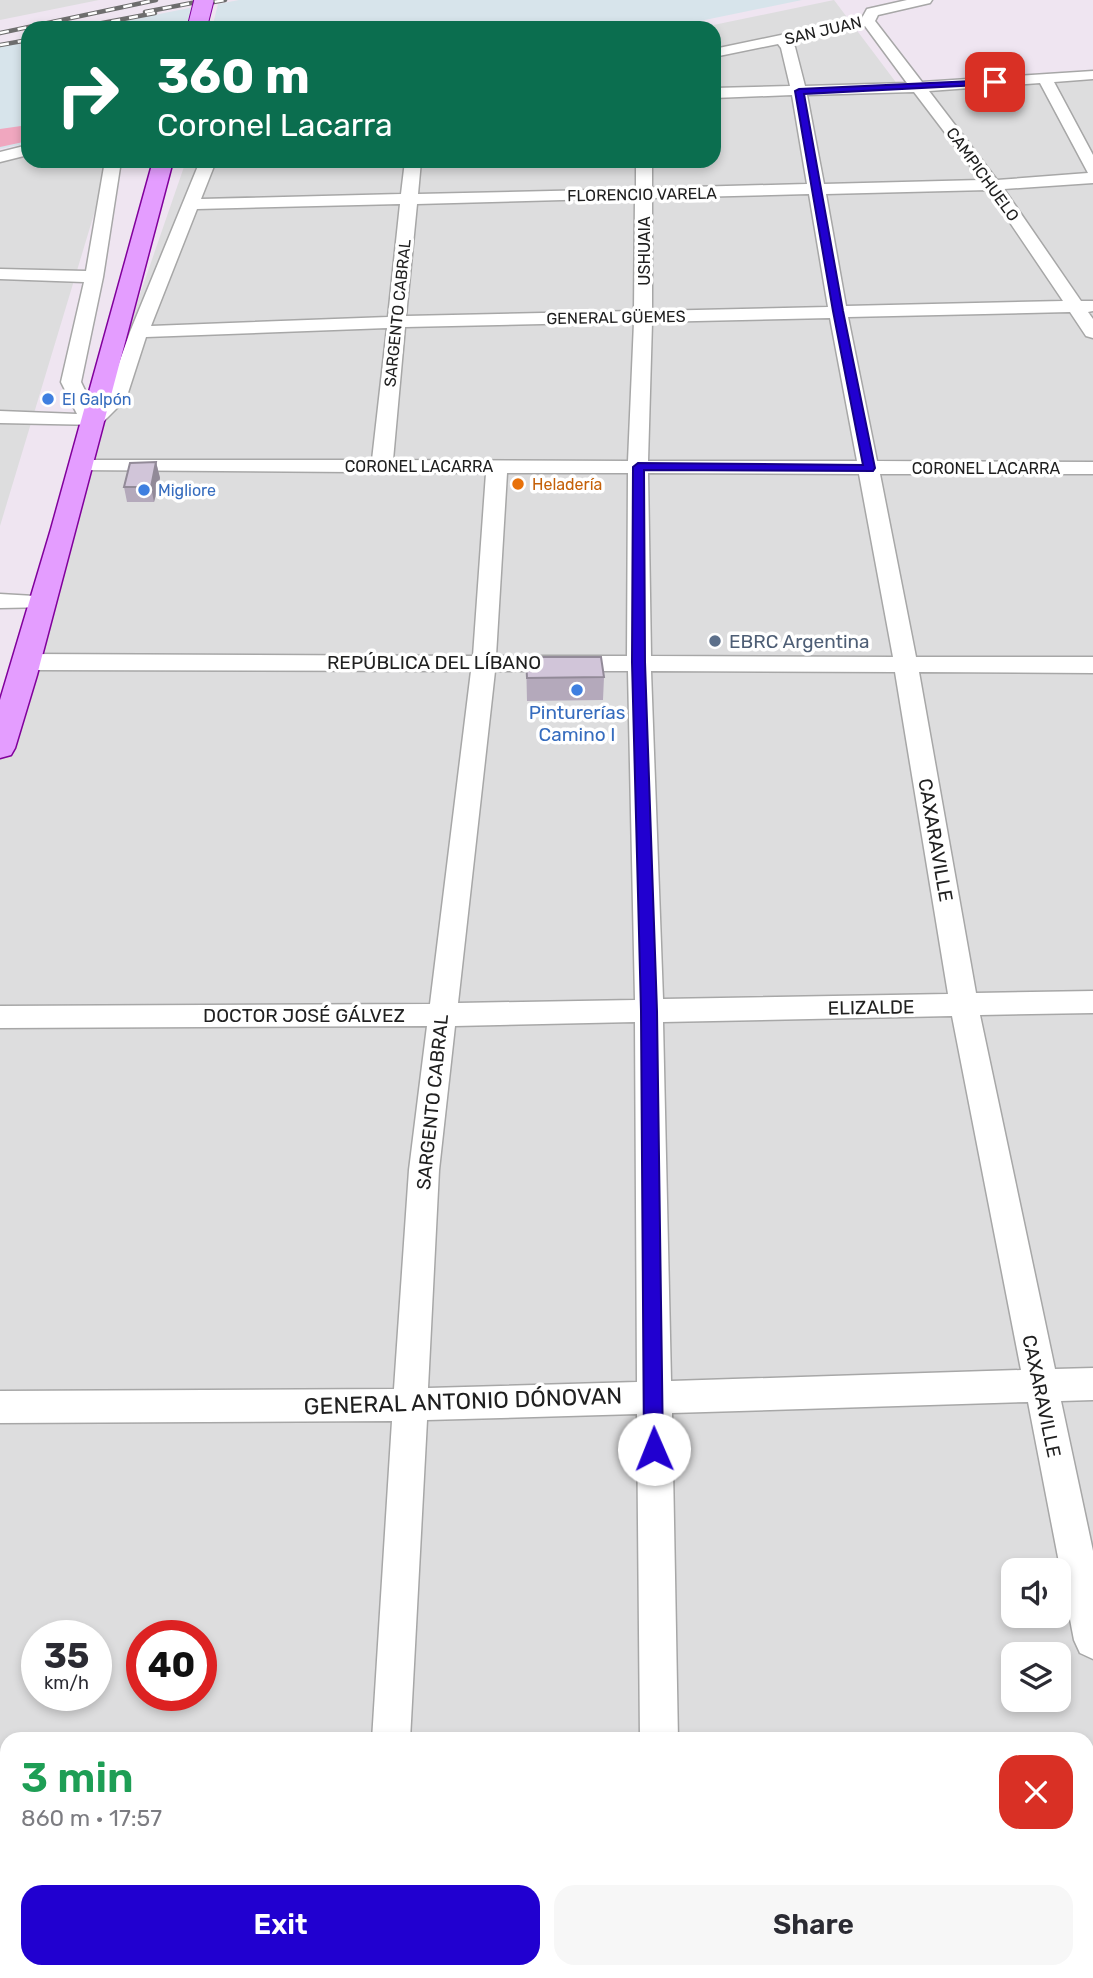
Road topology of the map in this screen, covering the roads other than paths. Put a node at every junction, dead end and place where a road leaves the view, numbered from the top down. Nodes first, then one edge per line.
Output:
1 (204, 0) edge
2 (925, 0) edge
3 (199, 21) edge
4 (868, 21) junction
5 (782, 40) junction
6 (721, 52) edge
7 (1093, 75) edge
8 (1045, 79) junction
9 (919, 88) junction
10 (799, 91) junction
11 (721, 93) edge
12 (21, 152) edge
13 (0, 156) edge
14 (112, 168) edge
15 (161, 168) edge
16 (205, 168) edge
17 (412, 168) edge
18 (644, 168) edge
19 (1093, 170) edge
20 (1093, 177) edge
21 (993, 185) junction
22 (817, 190) junction
23 (644, 194) junction
24 (409, 200) junction
25 (191, 204) junction
26 (0, 274) edge
27 (94, 277) junction
28 (1084, 306) edge
29 (838, 311) junction
30 (643, 317) junction
31 (396, 322) junction
32 (139, 332) junction
33 (1093, 332) edge
34 (0, 417) edge
35 (93, 421) junction
36 (82, 466) junction
37 (382, 466) junction
38 (497, 466) junction
39 (638, 467) junction
40 (869, 468) junction
41 (1093, 468) edge
42 (0, 601) edge
43 (44, 602) junction
44 (27, 662) junction
45 (484, 662) junction
46 (639, 662) junction
47 (1093, 665) edge
48 (906, 666) junction
49 (0, 748) edge
50 (1093, 1002) edge
51 (964, 1005) junction
52 (649, 1011) junction
53 (441, 1015) junction
54 (0, 1017) edge
55 (1093, 1384) edge
56 (1040, 1385) junction
57 (653, 1396) junction
58 (409, 1405) junction
59 (0, 1407) edge
60 (1093, 1640) edge
61 (391, 1732) edge
62 (659, 1732) edge

1 - 3 main road, bridge
2 - 4 street, SAN JUAN
4 - 5 street, SAN JUAN
4 - 9 street, CAMPICHUELO
5 - 6 street, SAN JUAN
5 - 10 street, CAXARAVILLE
7 - 8 street
8 - 9 street
8 - 19 street
9 - 10 street
9 - 21 street, CAMPICHUELO
10 - 11 street
10 - 22 street, CAXARAVILLE
12 - 13 street
14 - 27 street
15 - 35 main road
16 - 25 street
17 - 24 street, SARGENTO CABRAL
18 - 23 street, USHUAIA
20 - 21 street, FLORENCIO VARELA
21 - 22 street, FLORENCIO VARELA
21 - 28 street, CAMPICHUELO
22 - 23 street, FLORENCIO VARELA
22 - 29 street, CAXARAVILLE
23 - 24 street, FLORENCIO VARELA
23 - 30 street, USHUAIA
24 - 25 street, FLORENCIO VARELA
24 - 31 street, SARGENTO CABRAL
25 - 32 street
26 - 27 street
27 - 35 street
28 - 29 street, GENERAL GÜEMES
28 - 33 street, CAMPICHUELO
29 - 30 street, GENERAL GÜEMES
29 - 40 street, CAXARAVILLE
30 - 31 street, GENERAL GÜEMES
30 - 39 street, USHUAIA
31 - 32 street, GENERAL GÜEMES
31 - 37 street, SARGENTO CABRAL
32 - 35 street
34 - 35 street
35 - 36 main road
36 - 37 street, CORONEL LACARRA
36 - 43 main road
37 - 38 street, CORONEL LACARRA
38 - 39 street, CORONEL LACARRA
38 - 45 street, SARGENTO CABRAL
39 - 40 street, CORONEL LACARRA
39 - 46 street, USHUAIA
40 - 41 street, CORONEL LACARRA
40 - 48 street, CAXARAVILLE
42 - 43 street
43 - 44 main road
44 - 45 street, REPÚBLICA DEL LÍBANO
44 - 49 main road
45 - 46 street, REPÚBLICA DEL LÍBANO
45 - 53 street, SARGENTO CABRAL
46 - 48 street, REPÚBLICA DEL LÍBANO
46 - 52 street, USHUAIA
47 - 48 street, REPÚBLICA DEL LÍBANO
48 - 51 street, CAXARAVILLE
50 - 51 street, ELIZALDE
51 - 52 street, ELIZALDE
51 - 56 street, CAXARAVILLE
52 - 53 street, DOCTOR JOSÉ GÁLVEZ
52 - 57 street, USHUAIA
53 - 54 street, DOCTOR JOSÉ GÁLVEZ
53 - 58 street, SARGENTO CABRAL
55 - 56 street, GENERAL ANTONIO DÓNOVAN
56 - 57 street, GENERAL ANTONIO DÓNOVAN
56 - 60 street, CAXARAVILLE
57 - 58 street, GENERAL ANTONIO DÓNOVAN
57 - 62 street, USHUAIA
58 - 59 street, GENERAL ANTONIO DÓNOVAN
58 - 61 street, SARGENTO CABRAL

